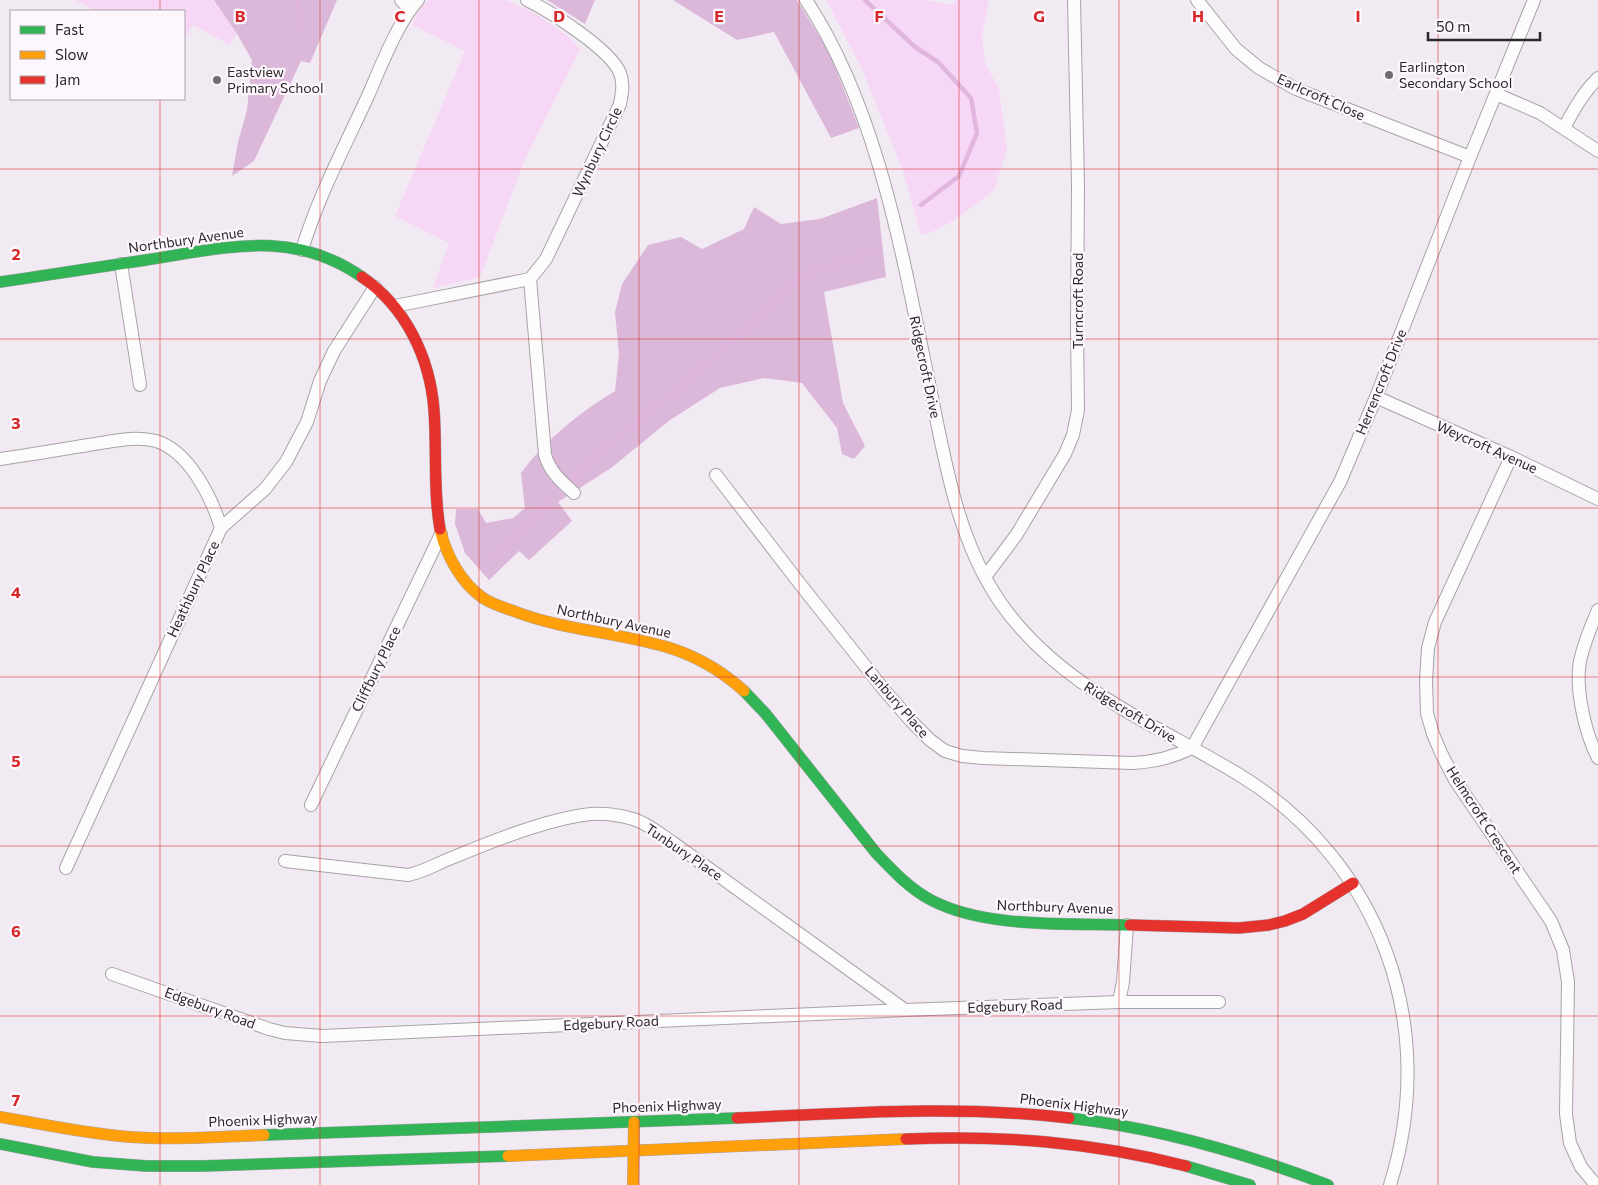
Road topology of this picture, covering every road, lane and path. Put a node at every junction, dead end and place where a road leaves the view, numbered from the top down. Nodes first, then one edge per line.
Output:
1 (401, 0) edge
2 (418, 0) edge
3 (527, 0) edge
4 (806, 0) edge
5 (1074, 0) edge
6 (1197, 0) edge
7 (1534, 0) edge
8 (410, 10) junction
9 (1598, 78) edge
10 (1496, 94) junction
11 (1564, 128) junction
12 (1598, 151) edge
13 (1470, 157) junction
14 (302, 250) junction
15 (121, 264) junction
16 (530, 279) junction
17 (0, 282) edge
18 (375, 286) junction
19 (395, 306) junction
20 (140, 385) dead end
21 (1376, 397) junction
22 (1511, 457) junction
23 (0, 459) edge
24 (716, 475) dead end
25 (574, 492) dead end
26 (1598, 499) edge
27 (221, 528) junction
28 (441, 534) junction
29 (985, 577) junction
30 (1598, 610) edge
31 (1192, 748) junction
32 (1598, 758) edge
33 (311, 805) dead end
34 (285, 861) dead end
35 (66, 868) dead end
36 (1353, 883) junction
37 (1127, 925) junction
38 (112, 974) dead end
39 (1119, 1002) junction
40 (1219, 1002) dead end
41 (905, 1010) junction
42 (0, 1116) edge
43 (634, 1122) junction
44 (0, 1144) edge
45 (633, 1151) junction
46 (633, 1185) edge
47 (1250, 1185) edge
48 (1328, 1185) edge
49 (1390, 1185) edge
50 (1596, 1185) edge

1 - 8 street
2 - 8 street
3 - 16 street, Wynbury Circle
4 - 29 street, Ridgecroft Drive
5 - 29 street, Turncroft Road
6 - 13 street, Earlcroft Close
7 - 10 street, Herrencroft Drive
8 - 14 street
9 - 11 street
10 - 11 street
10 - 13 street, Herrencroft Drive
11 - 12 street
13 - 21 street, Herrencroft Drive
14 - 15 main road, Northbury Avenue
14 - 18 main road, Northbury Avenue
15 - 17 main road, Northbury Avenue
15 - 20 street
16 - 19 street
16 - 25 street
18 - 19 main road, Northbury Avenue
18 - 27 street
19 - 28 main road, Northbury Avenue
21 - 22 street, Weycroft Avenue
21 - 31 street, Herrencroft Drive
22 - 26 street, Weycroft Avenue
22 - 50 street, Helmcroft Crescent
23 - 27 street, Heathbury Place
24 - 31 street, Lanbury Place
27 - 35 street, Heathbury Place
28 - 33 street, Cliffbury Place
28 - 37 main road, Northbury Avenue
29 - 31 street, Ridgecroft Drive
30 - 32 street
31 - 36 street, Ridgecroft Drive
34 - 41 street, Tunbury Place
36 - 37 main road, Northbury Avenue
36 - 49 street, Ridgecroft Drive
37 - 39 street
38 - 41 street, Edgebury Road
39 - 40 street, Edgebury Road
39 - 41 street, Edgebury Road
42 - 43 main road, Phoenix Highway
43 - 45 main road
43 - 48 main road, Phoenix Highway
44 - 45 main road
45 - 46 main road
45 - 47 main road

